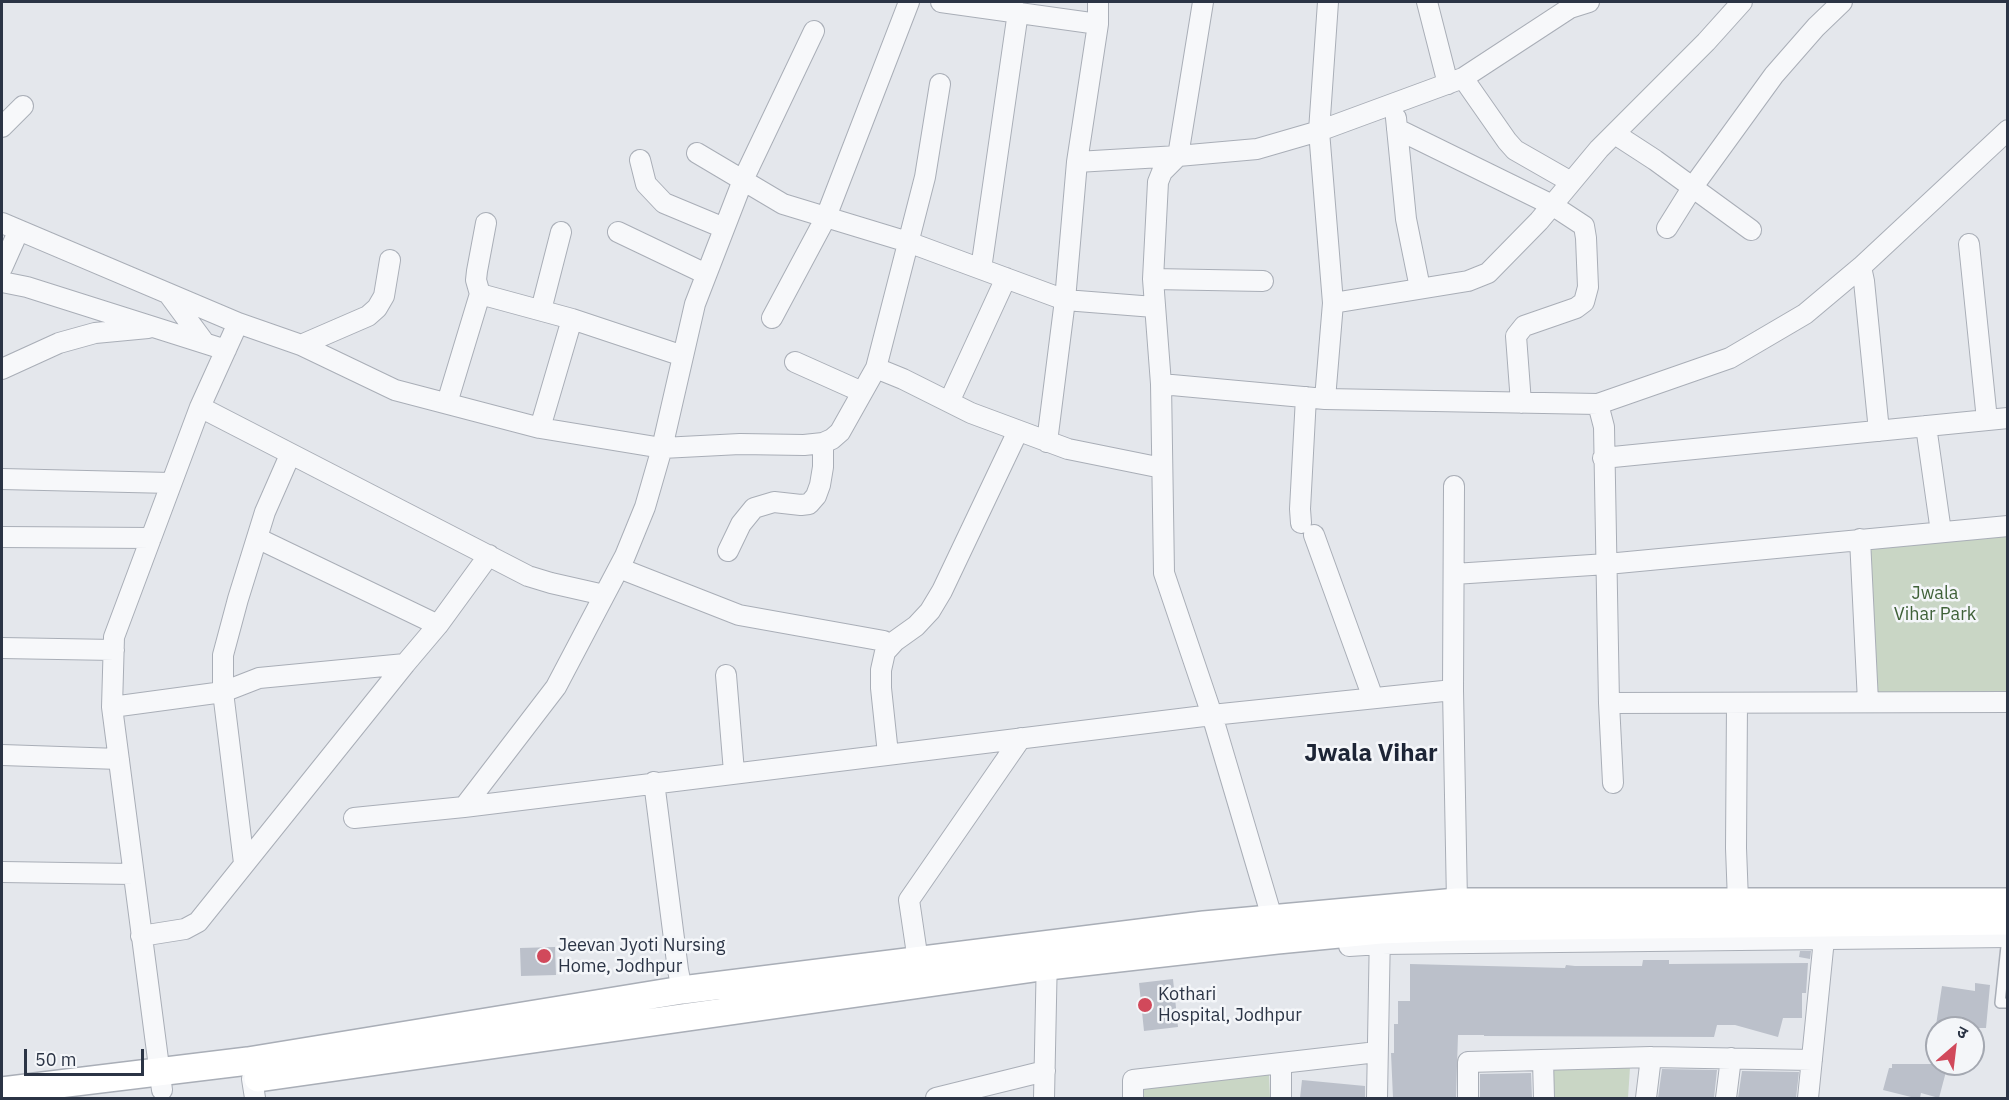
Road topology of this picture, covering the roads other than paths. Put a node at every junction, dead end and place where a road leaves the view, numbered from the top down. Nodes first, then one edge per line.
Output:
1 (909, 2) edge
2 (941, 2) edge
3 (1098, 2) edge
4 (1203, 2) edge
5 (1328, 2) edge
6 (1427, 2) edge
7 (1589, 2) edge
8 (1742, 2) edge
9 (1842, 2) edge
10 (1571, 5) edge
11 (1018, 12) junction
12 (1098, 24) junction
13 (814, 31) dead end
14 (1456, 81) junction
15 (940, 84) dead end
16 (1395, 104) junction
17 (23, 106) dead end
18 (2, 127) edge
19 (1397, 129) junction
20 (2007, 130) edge
21 (1319, 131) junction
22 (1615, 134) junction
23 (698, 153) dead end
24 (1179, 156) junction
25 (640, 160) dead end
26 (1077, 162) junction
27 (743, 180) junction
28 (1571, 182) junction
29 (1692, 188) junction
30 (1552, 205) junction
31 (826, 217) junction
32 (486, 223) dead end
33 (10, 227) edge
34 (724, 228) junction
35 (1667, 228) dead end
36 (1751, 230) dead end
37 (561, 232) dead end
38 (618, 232) dead end
39 (908, 242) junction
40 (1969, 244) dead end
41 (390, 260) dead end
42 (2, 268) edge
43 (981, 269) junction
44 (1862, 273) junction
45 (706, 274) junction
46 (1006, 278) junction
47 (1153, 279) junction
48 (1263, 281) dead end
49 (2, 282) edge
50 (1420, 288) junction
51 (480, 294) junction
52 (170, 296) junction
53 (1065, 300) junction
54 (1333, 303) junction
55 (1154, 307) junction
56 (541, 310) junction
57 (772, 318) dead end
58 (572, 319) junction
59 (238, 323) junction
60 (158, 327) junction
61 (204, 342) junction
62 (301, 345) junction
63 (226, 350) junction
64 (682, 356) junction
65 (795, 362) dead end
66 (876, 368) junction
67 (2, 369) edge
68 (1161, 384) junction
69 (862, 392) junction
70 (1315, 398) junction
71 (949, 402) junction
72 (447, 403) junction
73 (1521, 403) junction
74 (200, 408) junction
75 (1602, 416) junction
76 (2007, 418) edge
77 (1987, 420) junction
78 (1926, 426) junction
79 (540, 428) junction
80 (1018, 431) junction
81 (1879, 431) junction
82 (1047, 442) junction
83 (823, 443) junction
84 (662, 448) junction
85 (290, 455) junction
86 (1603, 458) junction
87 (1162, 468) junction
88 (2, 479) edge
89 (171, 483) junction
90 (1454, 486) dead end
91 (2007, 526) edge
92 (1941, 532) junction
93 (2, 537) edge
94 (151, 538) junction
95 (257, 538) junction
96 (1860, 539) junction
97 (728, 551) dead end
98 (489, 555) junction
99 (1607, 564) junction
100 (1454, 574) junction
101 (615, 575) junction
102 (438, 625) junction
103 (2, 648) edge
104 (114, 650) junction
105 (883, 654) junction
106 (405, 664) junction
107 (726, 675) dead end
108 (1453, 690) junction
109 (223, 692) junction
110 (1373, 699) junction
111 (1868, 702) junction
112 (2007, 702) edge
113 (1737, 703) junction
114 (1609, 704) junction
115 (112, 707) junction
116 (1212, 715) junction
117 (1021, 738) junction
118 (888, 754) junction
119 (2, 755) edge
120 (119, 759) junction
121 (734, 772) junction
122 (654, 782) junction
123 (1613, 783) dead end
124 (464, 807) junction
125 (354, 818) dead end
126 (244, 863) junction
127 (2, 872) edge
128 (133, 873) junction
129 (1738, 901) junction
130 (1457, 902) junction
131 (2007, 902) edge
132 (2007, 921) edge
133 (2007, 926) edge
134 (1276, 929) junction
135 (1822, 931) junction
136 (141, 936) junction
137 (1381, 937) junction
138 (2007, 937) edge
139 (918, 961) junction
140 (1047, 961) junction
141 (2005, 982) edge
142 (682, 990) junction
143 (2007, 1003) edge
144 (1377, 1052) junction
145 (1651, 1057) junction
146 (1731, 1058) junction
147 (1543, 1060) junction
148 (1812, 1060) junction
149 (1281, 1063) junction
150 (1045, 1071) junction
151 (161, 1081) junction
152 (253, 1089) edge
153 (2, 1091) edge
154 (96, 1098) edge
155 (936, 1098) edge
156 (1044, 1098) edge
157 (1133, 1098) edge
158 (1281, 1098) edge
159 (1377, 1098) edge
160 (1467, 1098) edge
161 (1544, 1098) edge
162 (1646, 1098) edge
163 (1726, 1098) edge
164 (1808, 1098) edge

1 - 31 street
2 - 11 street
3 - 12 street
4 - 24 street
5 - 21 street
6 - 14 street
7 - 10 street
8 - 22 street
9 - 29 street
10 - 14 street
11 - 12 street
11 - 43 street
12 - 26 street
13 - 27 street
14 - 16 street
14 - 28 street
15 - 39 street
16 - 19 street
16 - 21 street
17 - 18 street
19 - 30 street
19 - 50 street
20 - 44 street
21 - 24 street
21 - 54 street
22 - 28 street
22 - 29 street
23 - 27 street
24 - 26 street
24 - 47 street
25 - 34 street
26 - 53 street
27 - 31 street
27 - 34 street
28 - 30 street
29 - 35 street
29 - 36 street
30 - 50 street
30 - 73 street
31 - 39 street
31 - 57 street
32 - 51 street
33 - 42 street
33 - 52 street
34 - 45 street
37 - 56 street
38 - 45 street
39 - 43 street
39 - 66 street
40 - 77 street
41 - 62 street
43 - 46 street
44 - 75 street
44 - 81 street
45 - 64 street
46 - 53 street
46 - 71 street
47 - 48 street
47 - 55 street
49 - 60 street
50 - 54 street
51 - 56 street
51 - 72 street
52 - 59 street
52 - 61 street
53 - 55 street
53 - 82 street
54 - 70 street
55 - 68 street
56 - 58 street
58 - 64 street
58 - 79 street
59 - 62 street
59 - 63 street
60 - 61 street
60 - 67 street
61 - 63 street
62 - 72 street
63 - 74 street
64 - 84 street
65 - 69 street
66 - 69 street
66 - 71 street
68 - 70 street
68 - 87 street
69 - 83 street
70 - 73 street
70 - 110 street
71 - 80 street
72 - 79 street
73 - 75 street
74 - 85 street
74 - 89 street
75 - 86 street
76 - 77 street
77 - 78 street
78 - 81 street
78 - 92 street
79 - 84 street
80 - 82 street
80 - 105 street
81 - 86 street
82 - 87 street
83 - 84 street
83 - 97 street
84 - 101 street
85 - 95 street
85 - 98 street
86 - 99 street
87 - 116 street
88 - 89 street
89 - 94 street
90 - 100 street
91 - 92 street
92 - 96 street
93 - 94 street
94 - 104 street
95 - 102 street
95 - 109 street
96 - 99 street
96 - 111 street
98 - 101 street
98 - 102 street
99 - 100 street
99 - 114 street
100 - 108 street
101 - 105 street
101 - 124 street
102 - 106 street
103 - 104 street
104 - 115 street
105 - 118 street
106 - 109 street
106 - 126 street
107 - 121 street
108 - 110 street
108 - 130 street
109 - 115 street
109 - 126 street
110 - 116 street
111 - 112 street
111 - 113 street
113 - 114 street
113 - 129 street
114 - 123 street
115 - 120 street
116 - 117 street
116 - 134 street
117 - 118 street
117 - 139 street
118 - 121 street
119 - 120 street
120 - 128 street
121 - 122 street
122 - 124 street
122 - 142 street
124 - 125 street
126 - 136 street
127 - 128 street
128 - 136 street
129 - 130 main road
129 - 131 main road
130 - 134 main road
132 - 135 main road
133 - 138 lane
134 - 137 main road
134 - 140 main road
135 - 137 main road
135 - 138 street
135 - 148 street
136 - 151 street
137 - 140 street
137 - 144 street
138 - 141 lane
139 - 140 main road
139 - 142 main road
140 - 150 street
140 - 152 main road
141 - 143 lane
142 - 151 main road
144 - 149 street
144 - 159 street
145 - 146 street
145 - 147 street
145 - 162 street
146 - 148 street
146 - 163 street
147 - 160 street
147 - 161 street
148 - 164 street
149 - 157 street
149 - 158 street
150 - 155 street
150 - 156 street
151 - 152 main road
151 - 153 main road
151 - 154 main road

